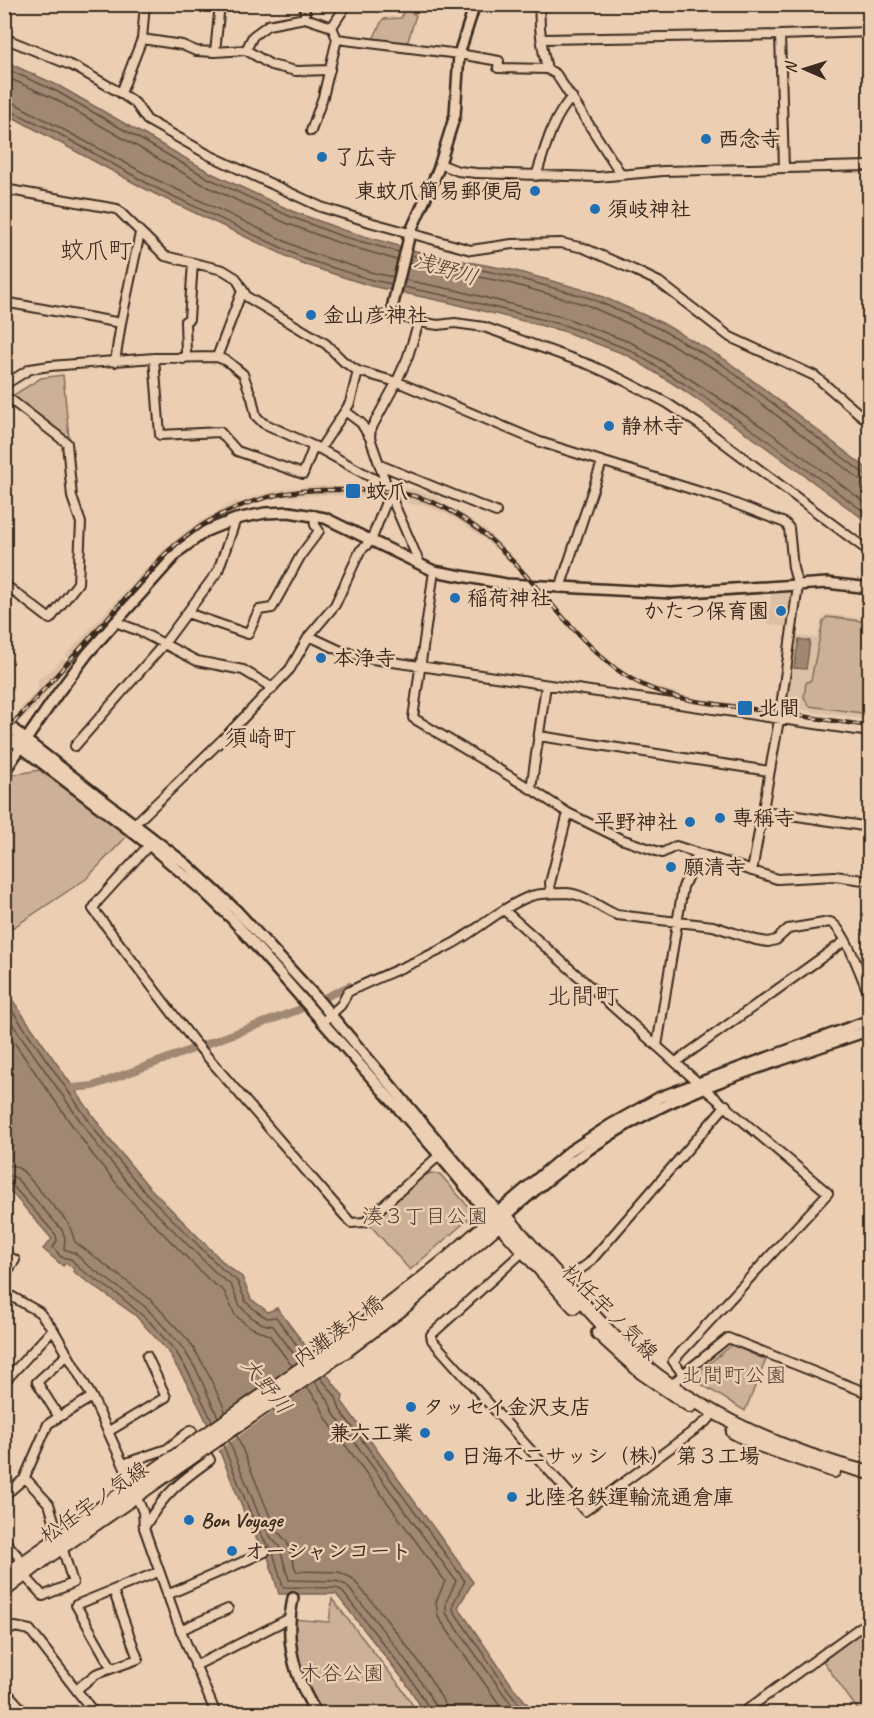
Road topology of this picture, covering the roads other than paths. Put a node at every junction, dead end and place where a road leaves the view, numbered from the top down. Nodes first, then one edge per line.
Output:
1 (146, 4) edge
2 (220, 4) edge
3 (305, 4) edge
4 (347, 4) edge
5 (475, 4) edge
6 (540, 4) edge
7 (305, 18) junction
8 (332, 27) junction
9 (870, 32) edge
10 (780, 35) junction
11 (4, 38) edge
12 (142, 39) junction
13 (337, 39) junction
14 (542, 39) junction
15 (246, 51) junction
16 (215, 52) junction
17 (459, 54) junction
18 (548, 69) junction
19 (330, 70) junction
20 (121, 93) junction
21 (572, 97) junction
22 (311, 131) dead end
23 (440, 164) junction
24 (870, 166) edge
25 (784, 168) junction
26 (621, 174) junction
27 (536, 176) junction
28 (4, 189) edge
29 (140, 233) junction
30 (410, 235) junction
31 (193, 263) junction
32 (242, 291) junction
33 (4, 302) edge
34 (393, 304) joint
35 (419, 322) junction
36 (121, 323) junction
37 (217, 357) junction
38 (154, 358) junction
39 (183, 358) junction
40 (115, 362) junction
41 (358, 371) junction
42 (396, 384) junction
43 (4, 385) edge
44 (4, 404) edge
45 (345, 411) junction
46 (870, 423) edge
47 (370, 438) junction
48 (317, 447) junction
49 (602, 462) junction
50 (380, 465) junction
51 (388, 489) junction
52 (496, 512) dead end
53 (314, 515) junction
54 (236, 519) junction
55 (371, 541) junction
56 (870, 556) edge
57 (420, 564) junction
58 (434, 571) junction
59 (4, 584) edge
60 (853, 585) junction
61 (798, 586) junction
62 (560, 588) junction
63 (870, 588) edge
64 (870, 593) edge
65 (187, 612) junction
66 (115, 622) junction
67 (309, 636) junction
68 (164, 643) junction
69 (420, 667) junction
70 (546, 685) junction
71 (273, 688) junction
72 (779, 720) junction
73 (4, 721) edge
74 (870, 732) edge
75 (4, 734) edge
76 (539, 736) junction
77 (25, 744) junction
78 (75, 746) dead end
79 (769, 771) junction
80 (4, 772) edge
81 (531, 789) junction
82 (764, 811) junction
83 (568, 813) junction
84 (131, 826) junction
85 (870, 827) edge
86 (149, 845) junction
87 (698, 853) junction
88 (752, 871) junction
89 (870, 882) edge
90 (551, 893) junction
91 (505, 911) junction
92 (677, 921) junction
93 (845, 941) junction
94 (870, 997) edge
95 (326, 1015) junction
96 (870, 1020) edge
97 (870, 1030) edge
98 (657, 1046) junction
99 (676, 1062) junction
100 (702, 1085) junction
101 (726, 1105) junction
102 (443, 1152) junction
103 (499, 1218) junction
104 (526, 1248) junction
105 (8, 1256) dead end
106 (4, 1276) edge
107 (560, 1284) junction
108 (4, 1292) edge
109 (53, 1329) junction
110 (68, 1353) junction
111 (147, 1356) dead end
112 (683, 1374) junction
113 (4, 1377) edge
114 (670, 1388) junction
115 (870, 1394) edge
116 (92, 1396) junction
117 (711, 1415) junction
118 (59, 1417) junction
119 (109, 1431) junction
120 (175, 1462) joint
121 (123, 1464) junction
122 (870, 1473) edge
123 (24, 1479) junction
124 (870, 1481) edge
125 (134, 1492) junction
126 (4, 1496) edge
127 (143, 1512) junction
128 (153, 1513) junction
129 (144, 1528) junction
130 (4, 1540) edge
131 (61, 1542) junction
132 (265, 1552) dead end
133 (23, 1562) junction
134 (158, 1572) junction
135 (24, 1575) junction
136 (4, 1576) edge
137 (113, 1590) junction
138 (4, 1591) edge
139 (167, 1595) junction
140 (293, 1598) dead end
141 (228, 1609) dead end
142 (288, 1619) junction
143 (870, 1620) edge
144 (180, 1630) junction
145 (4, 1633) edge
146 (195, 1666) junction
147 (111, 1667) junction
148 (4, 1689) edge
149 (77, 1689) junction
150 (315, 1711) edge
151 (26, 1713) edge
152 (96, 1713) edge
153 (216, 1713) edge
154 (303, 1713) edge
155 (741, 1713) edge

1 - 12 street
2 - 16 street
3 - 7 street
4 - 8 street
5 - 17 street
6 - 14 street
7 - 8 street
7 - 15 street
8 - 13 street
9 - 10 street
10 - 14 street
10 - 25 street
11 - 20 street
12 - 16 street
12 - 20 street
13 - 17 street
13 - 19 street
14 - 18 street
15 - 16 street
15 - 19 street
17 - 18 street
17 - 23 street
18 - 21 street
19 - 22 street
20 - 30 street
21 - 26 street
21 - 27 street
23 - 27 street
23 - 30 street
24 - 25 street
25 - 26 street
26 - 27 street
28 - 29 street
29 - 31 street
29 - 36 street
30 - 34 street
30 - 46 street
31 - 32 street
31 - 39 street
32 - 37 street
32 - 41 street
33 - 36 street
34 - 35 street
35 - 42 street
35 - 56 street
36 - 40 street
37 - 39 street
37 - 48 street
38 - 39 street
38 - 40 street
38 - 48 street
40 - 43 street
41 - 42 street
41 - 45 street
42 - 47 street
42 - 49 street
44 - 59 street
45 - 47 street
45 - 48 street
47 - 50 street
48 - 51 street
49 - 61 street
49 - 62 street
50 - 51 street
50 - 52 street
51 - 55 street
51 - 57 street
53 - 54 street
53 - 55 street
53 - 65 street
54 - 65 street
54 - 66 street
55 - 57 street
55 - 67 street
57 - 58 street
58 - 62 street
58 - 69 street
60 - 61 street
60 - 63 street
60 - 64 street
61 - 62 street
61 - 72 street
65 - 68 street
66 - 68 street
66 - 77 street
67 - 69 street
67 - 71 street
68 - 71 street
68 - 78 street
69 - 70 street
69 - 81 street
70 - 72 street
70 - 76 street
71 - 84 street
72 - 74 street
72 - 79 street
73 - 77 street
75 - 77 street
76 - 79 street
76 - 81 street
77 - 80 street
77 - 84 street
79 - 82 street
81 - 83 street
82 - 85 street
82 - 88 street
83 - 87 street
83 - 90 street
84 - 86 street
84 - 95 street
86 - 95 street
86 - 102 street
87 - 88 street
87 - 92 street
88 - 89 street
90 - 91 street
90 - 92 street
91 - 95 street
91 - 98 street
92 - 93 street
92 - 98 street
93 - 94 street
93 - 99 street
95 - 102 street
96 - 100 street
97 - 100 street
98 - 99 street
99 - 100 street
100 - 101 street
100 - 103 street
101 - 107 street
101 - 112 street
102 - 103 street
103 - 104 main road, 松任宇ノ気線
103 - 120 main road, 内灘湊大橋, bridge
104 - 107 main road, 松任宇ノ気線
104 - 117 street
105 - 106 street
107 - 114 main road, 松任宇ノ気線
108 - 109 street
109 - 110 street
109 - 113 street
110 - 116 street
110 - 118 street
111 - 119 street
112 - 114 street
112 - 115 street
114 - 117 main road, 松任宇ノ気線
116 - 118 street
116 - 119 street
117 - 122 main road, 松任宇ノ気線
117 - 124 main road, 松任宇ノ気線
118 - 123 street
119 - 121 street
120 - 125 main road, 松任宇ノ気線
121 - 125 street
121 - 128 street
123 - 126 street
123 - 131 street
125 - 127 street
125 - 131 main road, 松任宇ノ気線
127 - 128 street
127 - 129 street
128 - 129 street
129 - 134 street
130 - 133 street
131 - 133 main road, 松任宇ノ気線
131 - 135 main road, 松任宇ノ気線
131 - 135 street
132 - 139 street
133 - 135 street
133 - 136 main road, 松任宇ノ気線
134 - 137 street
134 - 139 street
135 - 138 main road, 松任宇ノ気線
137 - 147 street
137 - 147 street
139 - 144 street
140 - 142 street
141 - 144 street
142 - 146 street
142 - 150 street
143 - 155 street
144 - 146 street
145 - 149 street
146 - 153 street
147 - 149 street
148 - 151 street
149 - 152 street
150 - 154 street

